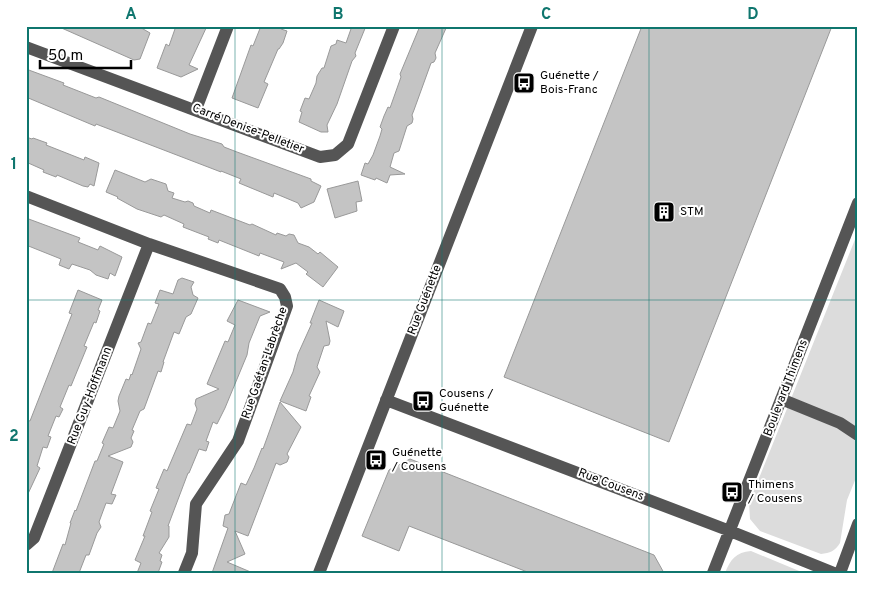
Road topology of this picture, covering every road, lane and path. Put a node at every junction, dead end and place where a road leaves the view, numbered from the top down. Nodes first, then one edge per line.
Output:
1 (228, 26) edge
2 (394, 26) edge
3 (532, 26) edge
4 (26, 46) edge
5 (196, 109) junction
6 (26, 196) edge
7 (858, 203) edge
8 (149, 244) junction
9 (781, 399) junction
10 (386, 400) junction
11 (858, 435) edge
12 (858, 524) edge
13 (730, 531) junction
14 (26, 545) edge
15 (184, 573) edge
16 (319, 573) edge
17 (713, 573) edge
18 (834, 573) edge
19 (840, 573) edge

1 - 5 street
2 - 5 street, Carré Denise-Pelletier
3 - 10 street, Rue Guénette
4 - 5 street, Carré Denise-Pelletier
6 - 8 street, Rue Gaétan-Labrèche
7 - 9 street, Boulevard Thimens
8 - 14 street, Rue Guy-Hoffmann
8 - 15 street, Rue Gaétan-Labrèche
9 - 11 street
9 - 13 street, Boulevard Thimens
10 - 13 street, Rue Cousens
10 - 16 street, Rue Guénette
12 - 19 street
13 - 17 street, Boulevard Thimens
13 - 18 street, Rue Cousens

